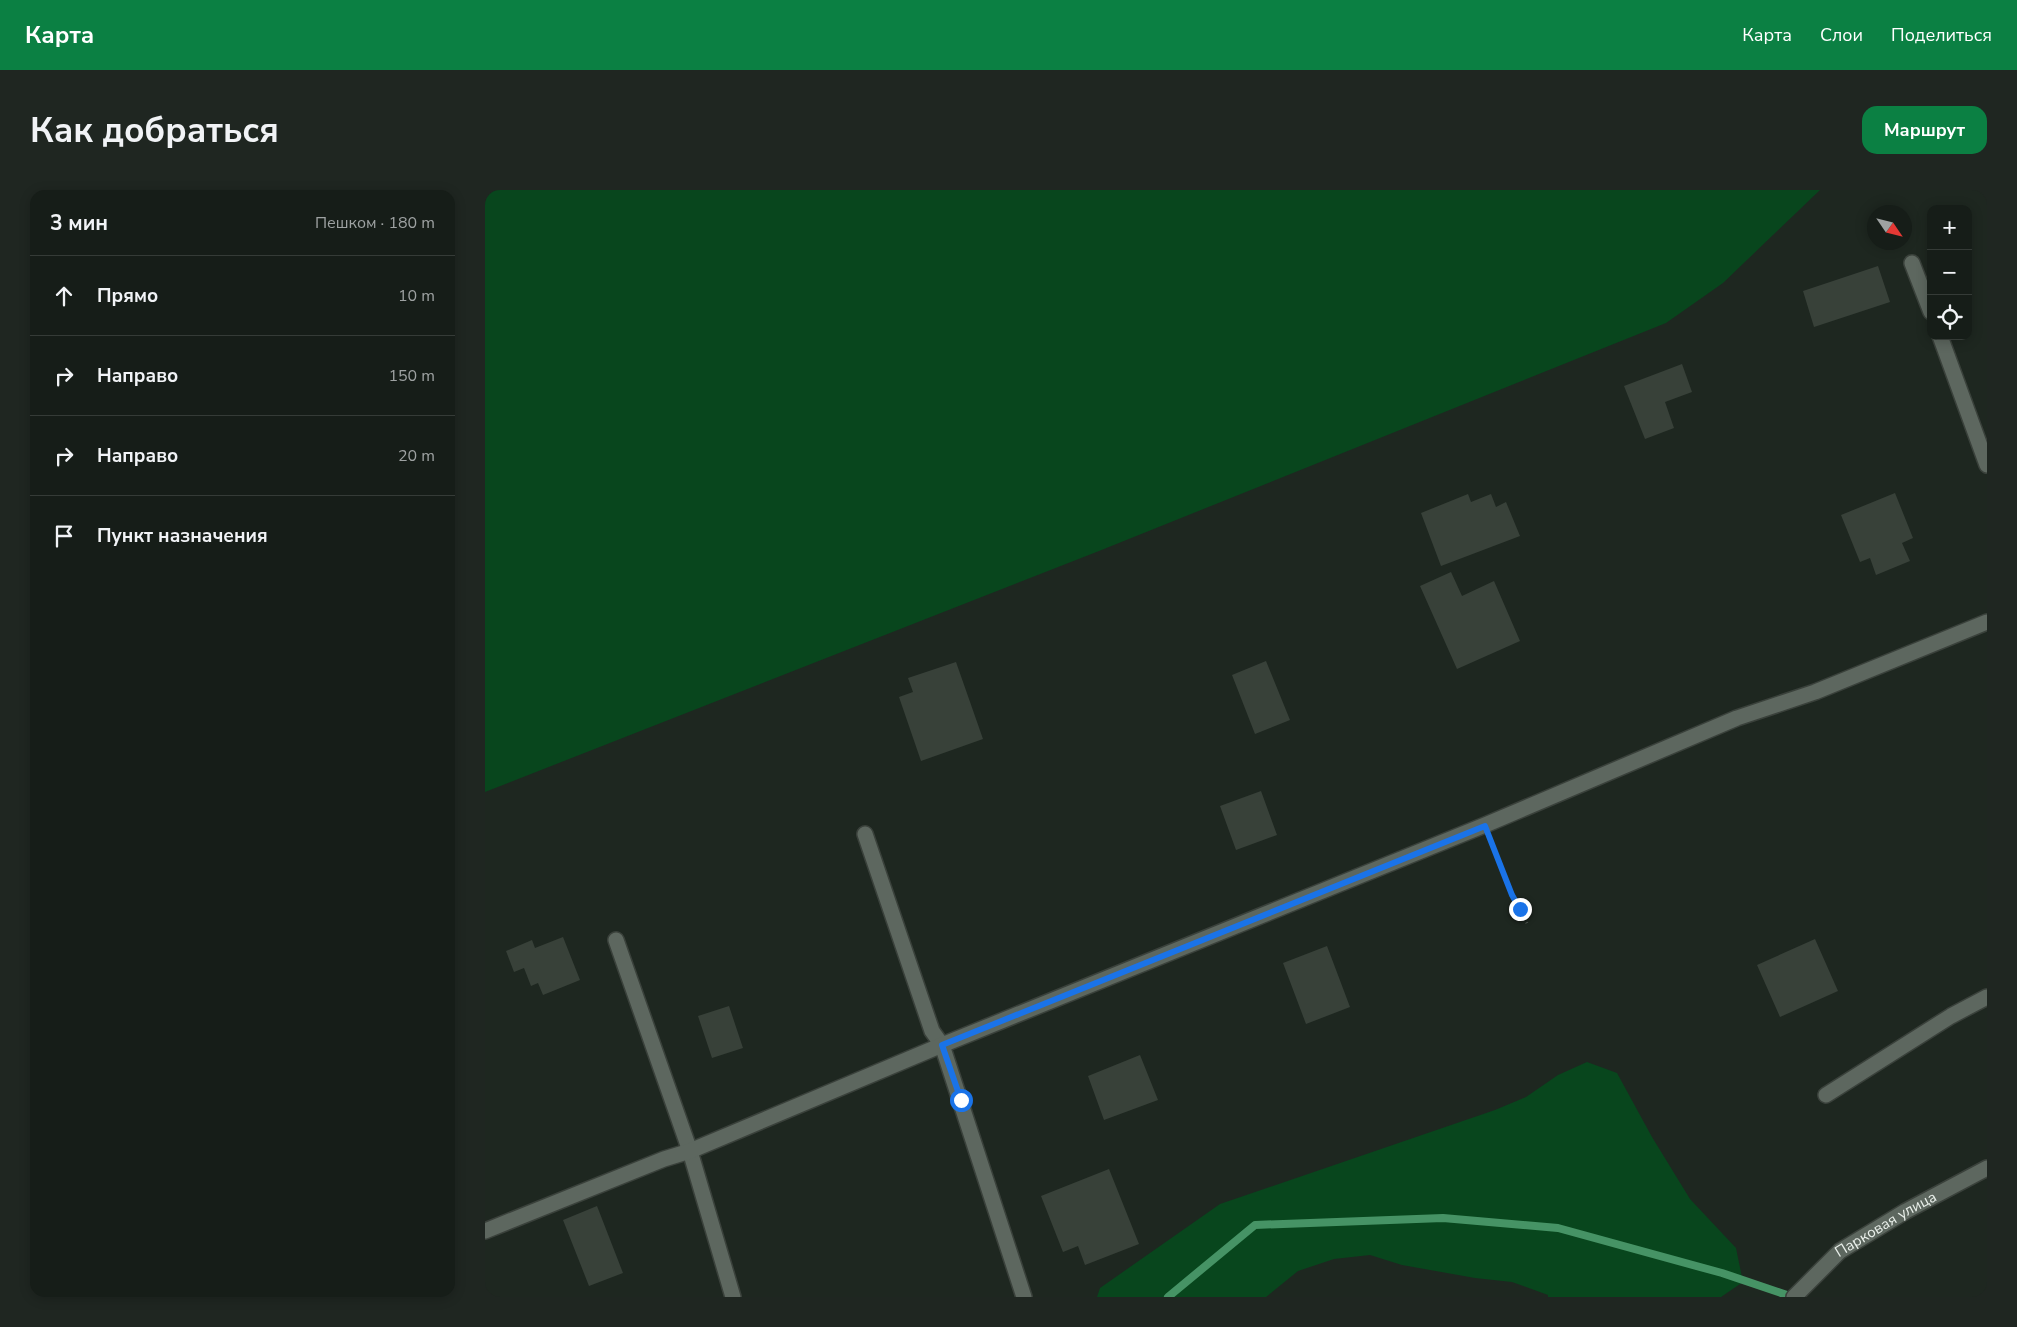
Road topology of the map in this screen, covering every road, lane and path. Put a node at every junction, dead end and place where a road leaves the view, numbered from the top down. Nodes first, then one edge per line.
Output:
1 (1913, 264) dead end
2 (1927, 301) edge
3 (1942, 340) edge
4 (1987, 465) edge
5 (1987, 622) edge
6 (1485, 826) junction
7 (865, 834) dead end
8 (1527, 923) dead end
9 (616, 940) dead end
10 (1987, 997) edge
11 (942, 1045) junction
12 (1825, 1095) dead end
13 (690, 1151) junction
14 (1987, 1168) edge
15 (485, 1231) edge
16 (733, 1297) edge
17 (1024, 1297) edge
18 (1794, 1297) edge

1 - 2 street
3 - 4 street
5 - 6 street
6 - 8 path
6 - 11 street
7 - 11 street
9 - 13 street
10 - 12 street
11 - 13 street
11 - 17 street
13 - 15 street
13 - 16 street
14 - 18 street, Парковая улица

